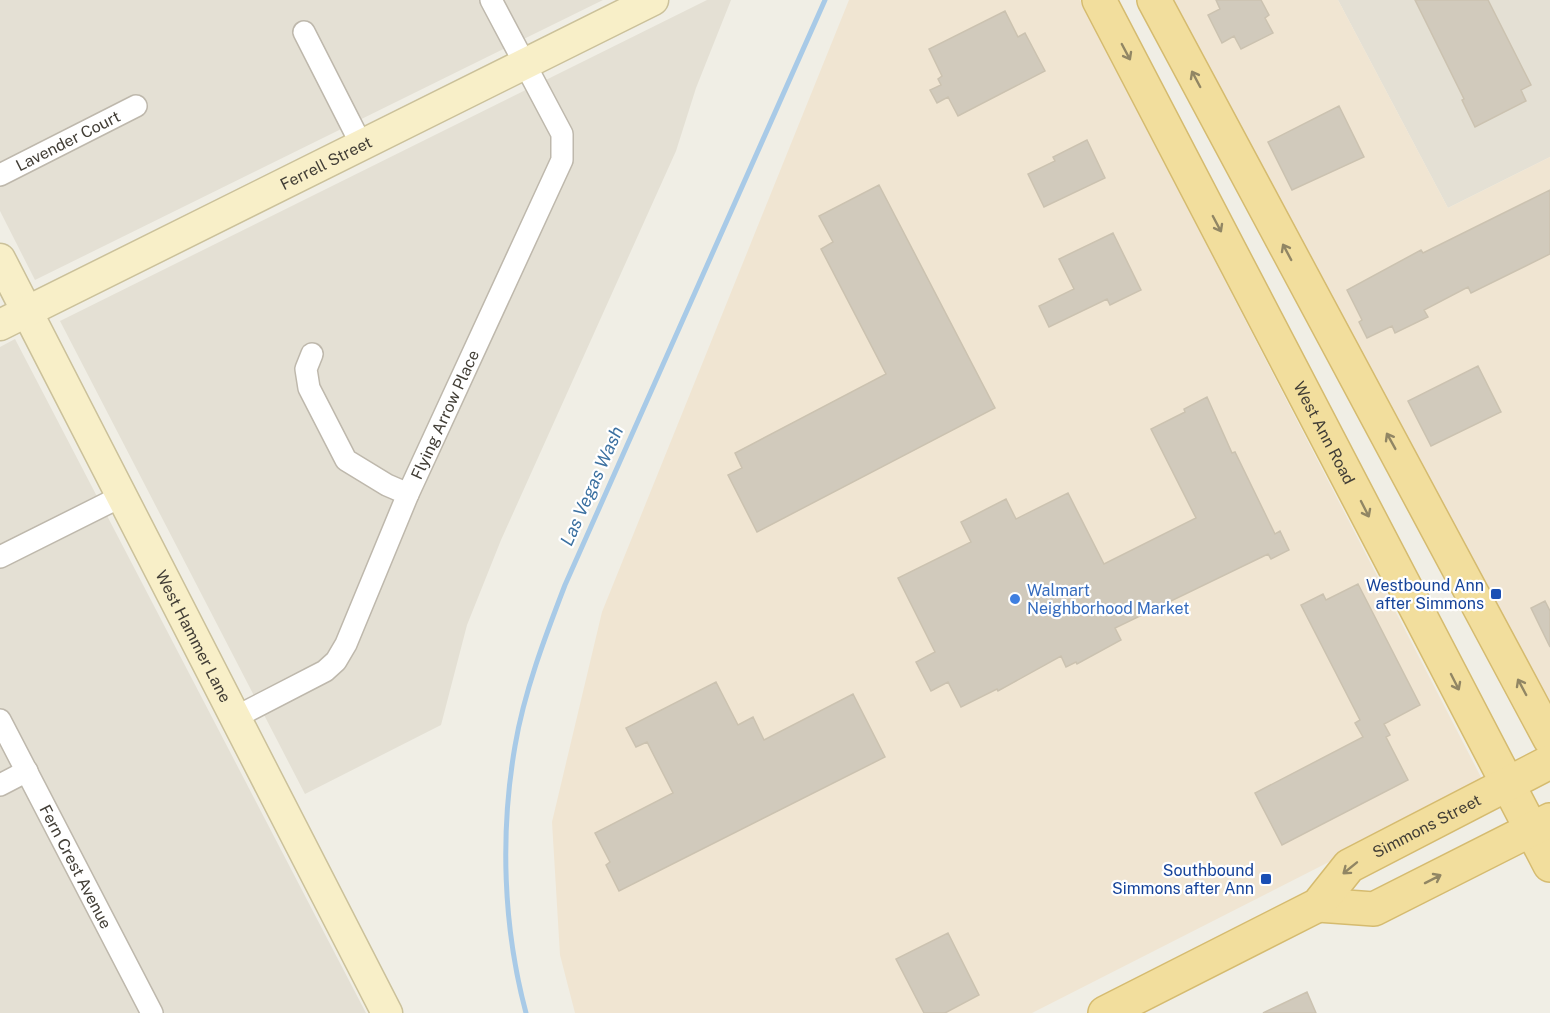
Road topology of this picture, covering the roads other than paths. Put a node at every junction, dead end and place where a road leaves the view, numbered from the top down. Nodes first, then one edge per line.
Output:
1 (491, 0) edge
2 (653, 0) edge
3 (1099, 0) edge
4 (1154, 0) edge
5 (304, 32) dead end
6 (525, 64) junction
7 (135, 106) dead end
8 (362, 146) junction
9 (0, 175) edge
10 (0, 259) edge
11 (1307, 289) junction
12 (1264, 312) junction
13 (13, 318) edge
14 (312, 354) dead end
15 (408, 494) junction
16 (120, 497) junction
17 (0, 557) edge
18 (234, 718) junction
19 (0, 720) edge
20 (1550, 739) edge
21 (1550, 762) edge
22 (27, 771) junction
23 (1508, 784) junction
24 (0, 785) edge
25 (1541, 825) edge
26 (1550, 865) edge
27 (1318, 904) junction
28 (153, 1013) edge
29 (387, 1013) edge
30 (1105, 1013) edge

1 - 6 street, Flying Arrow Place
2 - 6 street, Ferrell Street
3 -> 12 main road, West Ann Road
11 -> 4 main road
5 - 8 street
6 - 8 street, Ferrell Street
6 - 15 street, Flying Arrow Place
7 - 9 street, Lavender Court
8 - 13 street, Ferrell Street
10 - 13 street, West Hammer Lane
11 - 12 main road
20 -> 11 main road
12 -> 23 main road, West Ann Road
13 - 16 street, West Hammer Lane
14 - 15 street
15 - 18 street, Flying Arrow Place
16 - 17 street
16 - 18 street, West Hammer Lane
18 - 29 street, West Hammer Lane
19 - 22 street, Fern Crest Avenue
21 - 23 main road, Simmons Street
22 - 24 street
22 - 28 street, Fern Crest Avenue
23 - 25 main road, West Ann Road
23 -> 27 main road, Simmons Street
25 - 26 main road, West Ann Road
27 -> 25 main road
27 - 30 main road, Simmons Street

